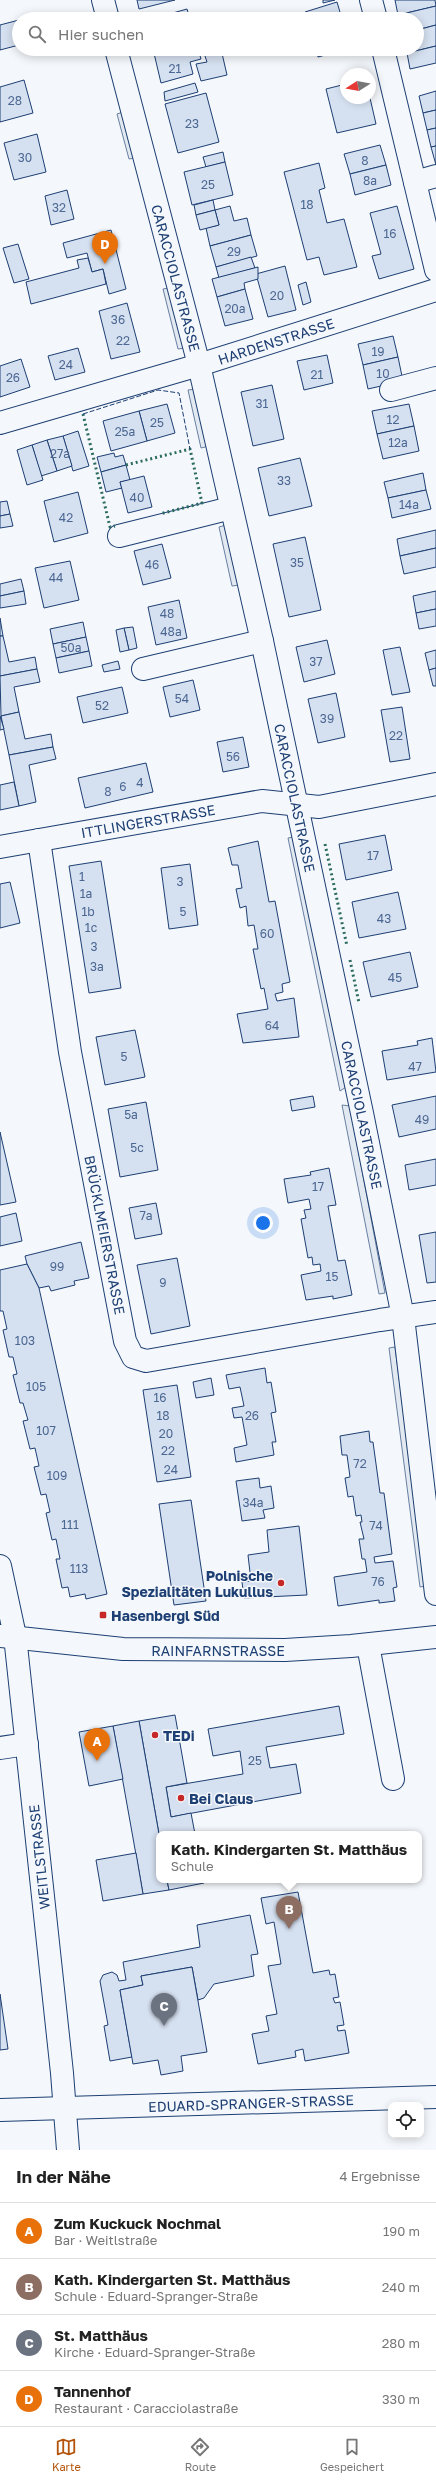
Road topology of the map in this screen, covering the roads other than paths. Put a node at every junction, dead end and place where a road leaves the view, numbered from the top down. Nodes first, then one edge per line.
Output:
1 (103, 0) edge
2 (371, 0) edge
3 (106, 12) edge
4 (374, 12) edge
5 (118, 56) edge
6 (385, 56) edge
7 (436, 176) edge
8 (415, 182) junction
9 (436, 270) edge
10 (436, 290) edge
11 (199, 366) junction
12 (436, 378) edge
13 (391, 390) dead end
14 (0, 423) edge
15 (231, 508) junction
16 (119, 536) dead end
17 (262, 641) junction
18 (143, 668) dead end
19 (436, 784) edge
20 (297, 804) junction
21 (38, 840) junction
22 (0, 847) edge
23 (436, 1312) edge
24 (403, 1317) junction
25 (0, 1566) edge
26 (436, 1594) edge
27 (8, 1636) edge
28 (436, 1637) edge
29 (368, 1645) junction
30 (27, 1744) junction
31 (0, 1748) edge
32 (393, 1779) dead end
33 (436, 2097) edge
34 (65, 2108) junction
35 (0, 2110) edge
36 (68, 2150) edge

1 - 3 street
2 - 4 street
5 - 11 street, CARACCIOLASTRASSE
6 - 8 street
7 - 8 street
8 - 9 street
10 - 11 street, HARDENSTRASSE
11 - 14 street, HARDENSTRASSE
11 - 15 street, CARACCIOLASTRASSE
12 - 13 street
15 - 16 street
15 - 17 street, CARACCIOLASTRASSE
17 - 18 street
17 - 20 street, CARACCIOLASTRASSE
19 - 20 street, ITTLINGERSTRASSE
20 - 21 street, ITTLINGERSTRASSE
20 - 24 street, CARACCIOLASTRASSE
21 - 22 street, ITTLINGERSTRASSE
21 - 24 street, BRÜCKLMEIERSTRASSE
23 - 24 street, BRÜCKLMEIERSTRASSE
24 - 26 street, CARACCIOLASTRASSE
25 - 27 street, WEITLSTRASSE
27 - 29 street, RAINFARNSTRASSE
27 - 30 street, WEITLSTRASSE
28 - 29 street, RAINFARNSTRASSE
29 - 32 street
30 - 31 street
30 - 34 street, WEITLSTRASSE
33 - 34 street, EDUARD-SPRANGER-STRASSE
34 - 35 street, EDUARD-SPRANGER-STRASSE
34 - 36 street, WEITLSTRASSE

